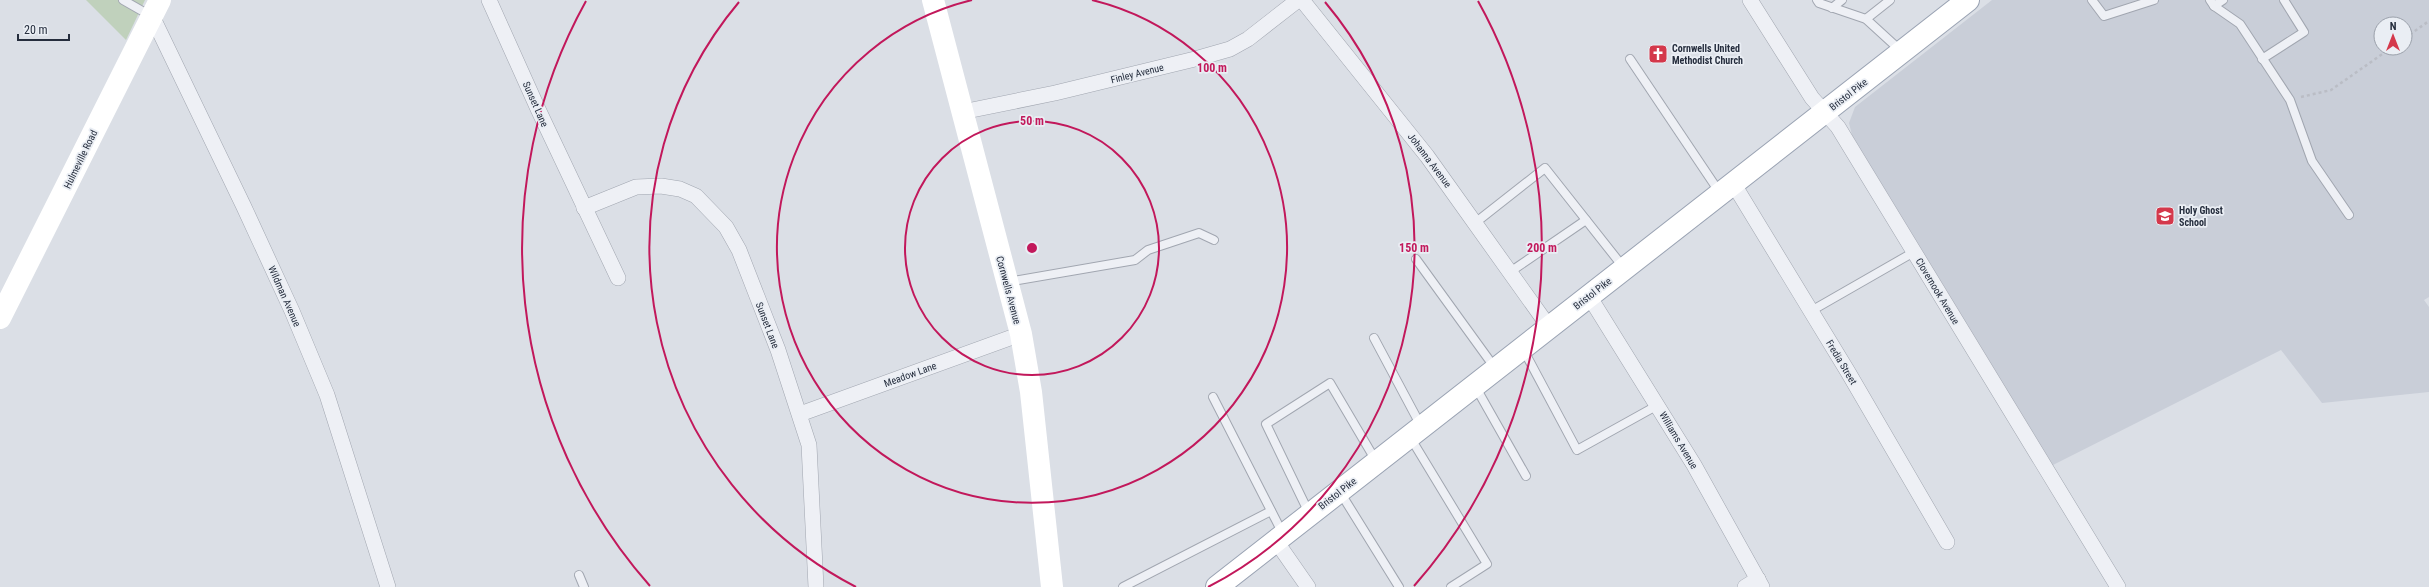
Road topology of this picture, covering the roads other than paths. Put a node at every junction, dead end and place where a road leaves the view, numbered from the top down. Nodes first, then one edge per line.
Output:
1 (123, 0) edge
2 (489, 0) edge
3 (933, 0) edge
4 (1298, 0) edge
5 (1302, 0) edge
6 (1750, 0) edge
7 (1817, 0) edge
8 (1842, 0) edge
9 (1890, 0) edge
10 (1968, 0) edge
11 (2092, 0) edge
12 (2154, 0) edge
13 (2223, 0) edge
14 (2284, 0) edge
15 (2212, 3) edge
16 (156, 8) edge
17 (1832, 8) junction
18 (1866, 19) junction
19 (1901, 52) junction
20 (2262, 58) junction
21 (1630, 59) dead end
22 (962, 112) junction
23 (1824, 112) junction
24 (1727, 188) junction
25 (584, 208) junction
26 (2350, 215) dead end
27 (1586, 220) junction
28 (1475, 223) junction
29 (1214, 240) dead end
30 (1914, 252) junction
31 (1416, 259) dead end
32 (1624, 268) junction
33 (1510, 272) junction
34 (618, 278) dead end
35 (1006, 282) junction
36 (1589, 296) junction
37 (1811, 311) junction
38 (0, 318) edge
39 (1549, 327) junction
40 (1020, 334) junction
41 (1374, 338) dead end
42 (1522, 348) junction
43 (1496, 369) junction
44 (1475, 385) junction
45 (1213, 397) dead end
46 (1658, 405) junction
47 (800, 414) junction
48 (1416, 432) junction
49 (1377, 462) junction
50 (1526, 476) dead end
51 (1340, 491) junction
52 (1271, 511) junction
53 (1309, 514) junction
54 (1280, 538) junction
55 (1947, 542) dead end
56 (580, 575) dead end
57 (1760, 583) edge
58 (388, 587) edge
59 (584, 587) edge
60 (816, 587) edge
61 (1051, 587) edge
62 (1123, 587) edge
63 (1218, 587) edge
64 (1308, 587) edge
65 (1399, 587) edge
66 (1451, 587) edge
67 (1745, 587) edge
68 (2118, 587) edge

1 - 16 lane
2 - 25 street, Sunset Lane
3 - 22 main road, Cornwells Avenue
4 - 22 street, Finley Avenue
5 - 28 street, Johanna Avenue
6 - 23 street, Clovernook Avenue
7 - 17 lane
8 - 17 lane
9 - 18 lane
10 - 19 main road, Bristol Pike
11 - 12 lane
13 - 15 lane
14 - 20 lane
15 - 20 lane
16 - 38 main road, Hulmeville Road
16 - 58 street, Wildman Avenue
17 - 18 lane
18 - 19 lane
19 - 23 main road, Bristol Pike
20 - 26 lane
21 - 24 lane
22 - 35 main road, Cornwells Avenue
23 - 24 main road, Bristol Pike
23 - 30 street, Clovernook Avenue
24 - 32 main road, Bristol Pike
24 - 37 street, Fredia Street
25 - 34 street, Sunset Lane
25 - 47 street, Sunset Lane
27 - 28 lane
27 - 32 lane
27 - 33 lane
28 - 33 street, Johanna Avenue
29 - 35 lane
30 - 37 lane
30 - 68 street, Clovernook Avenue
31 - 43 lane
32 - 36 main road, Bristol Pike
33 - 39 street, Johanna Avenue
35 - 40 main road, Cornwells Avenue
36 - 39 main road, Bristol Pike
36 - 46 street, Williams Avenue
37 - 55 street, Fredia Street
39 - 42 main road, Bristol Pike
40 - 47 street, Meadow Lane
40 - 61 main road, Cornwells Avenue
41 - 48 lane
42 - 43 main road, Bristol Pike
42 - 46 lane
43 - 44 main road, Bristol Pike
44 - 48 main road, Bristol Pike
44 - 50 lane
45 - 52 lane
46 - 57 street, Williams Avenue
47 - 60 street, Sunset Lane
48 - 49 main road, Bristol Pike
48 - 66 lane
49 - 51 main road, Bristol Pike
49 - 53 lane
51 - 53 main road, Bristol Pike
51 - 65 lane
52 - 54 lane
52 - 62 lane
53 - 54 main road, Bristol Pike
54 - 63 main road, Bristol Pike
54 - 64 street
56 - 59 lane
57 - 67 street

